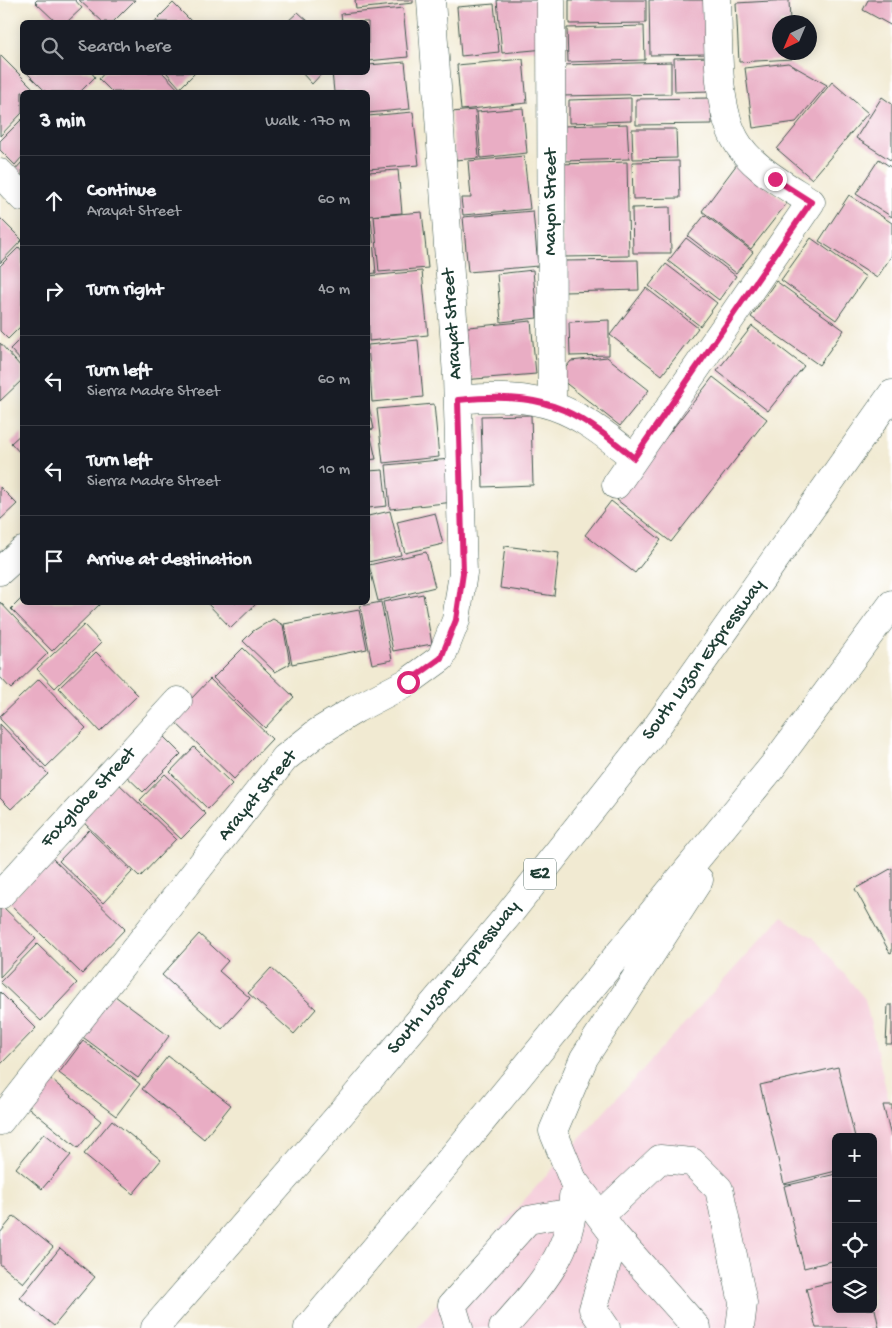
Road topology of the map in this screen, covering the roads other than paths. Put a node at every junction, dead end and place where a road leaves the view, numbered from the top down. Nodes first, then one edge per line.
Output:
1 (431, 0) edge
2 (551, 0) edge
3 (716, 0) edge
4 (0, 173) edge
5 (20, 195) edge
6 (892, 394) edge
7 (458, 400) junction
8 (552, 405) junction
9 (634, 458) junction
10 (616, 485) dead end
11 (20, 552) edge
12 (0, 571) edge
13 (892, 604) edge
14 (178, 701) dead end
15 (772, 767) junction
16 (0, 895) edge
17 (0, 1121) edge
18 (573, 1180) junction
19 (573, 1212) junction
20 (608, 1225) junction
21 (155, 1328) edge
22 (308, 1328) edge
23 (459, 1328) edge
24 (503, 1328) edge
25 (606, 1328) edge
26 (697, 1328) edge
27 (740, 1328) edge

1 - 7 main road, Arayat Street
2 - 8 main road, Mayon Street
3 - 9 main road
4 - 5 main road
6 - 21 main road, South Luzon Expressway / E2
7 - 8 main road
7 - 17 main road, Arayat Street
8 - 9 main road
9 - 10 main road
11 - 12 main road
13 - 15 main road
14 - 16 main road, Foxglobe Street
15 - 18 main road
15 - 22 main road
18 - 19 main road
18 - 20 main road
19 - 23 main road
19 - 24 main road
20 - 25 main road
20 - 26 main road
20 - 27 main road

